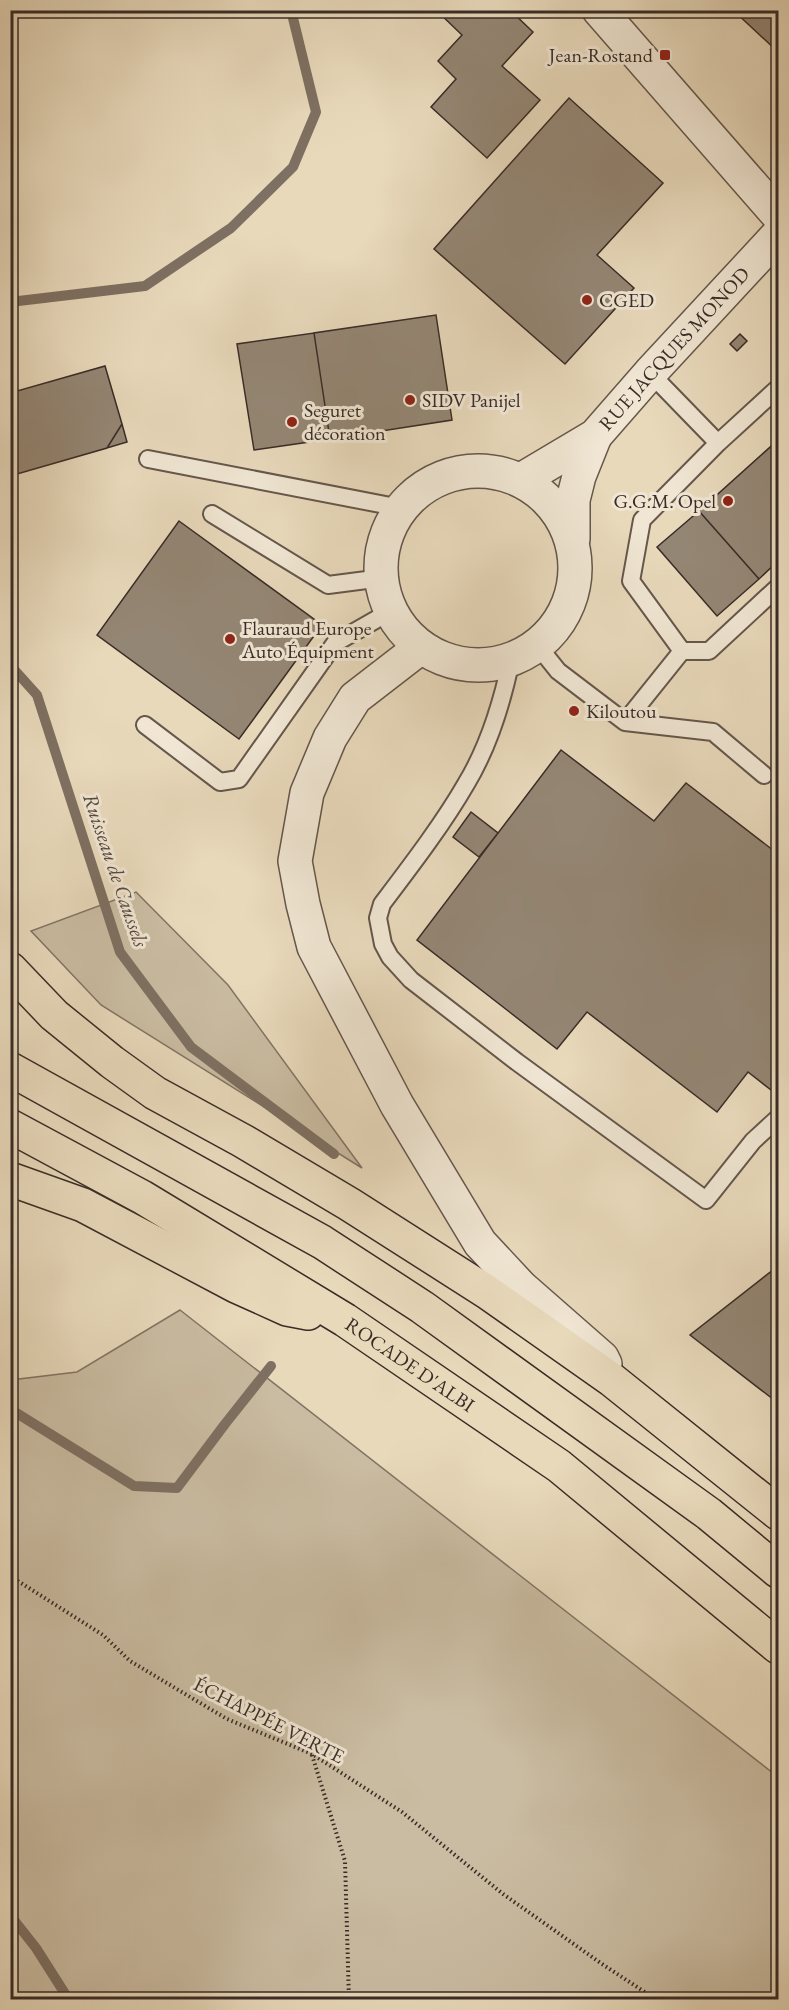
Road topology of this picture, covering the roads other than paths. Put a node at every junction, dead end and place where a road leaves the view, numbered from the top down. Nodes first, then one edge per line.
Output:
1 (599, 10) edge
2 (778, 215) edge
3 (778, 235) edge
4 (651, 373) junction
5 (778, 388) edge
6 (595, 436) junction
7 (718, 443) junction
8 (148, 459) dead end
9 (521, 480) junction
10 (401, 508) junction
11 (212, 514) dead end
12 (573, 543) junction
13 (382, 578) junction
14 (778, 587) edge
15 (390, 611) junction
16 (421, 647) junction
17 (682, 651) junction
18 (524, 653) junction
19 (625, 722) junction
20 (145, 725) dead end
21 (764, 775) dead end
22 (10, 969) edge
23 (10, 1070) edge
24 (778, 1118) edge
25 (10, 1126) edge
26 (10, 1179) edge
27 (345, 1320) junction
28 (612, 1380) junction
29 (778, 1513) edge
30 (778, 1572) edge
31 (778, 1647) edge

1 - 2 street
3 - 4 street, RUE JACQUES MONOD
4 - 6 street, RUE JACQUES MONOD
4 - 7 lane
5 - 7 lane
6 - 9 street
6 - 12 street
7 - 17 lane
8 - 10 lane
9 - 10 street
9 - 12 street
10 - 13 street
11 - 13 lane
12 - 18 street
13 - 15 street
14 - 17 lane
15 - 16 street
15 - 20 lane
16 - 18 street
16 - 28 street
17 - 19 lane
18 - 19 lane
18 - 24 lane
19 - 21 lane
22 - 28 highway
23 - 30 highway
25 - 27 highway, ROCADE D'ALBI
26 - 27 highway
27 - 31 highway, ROCADE D'ALBI
28 - 29 highway

